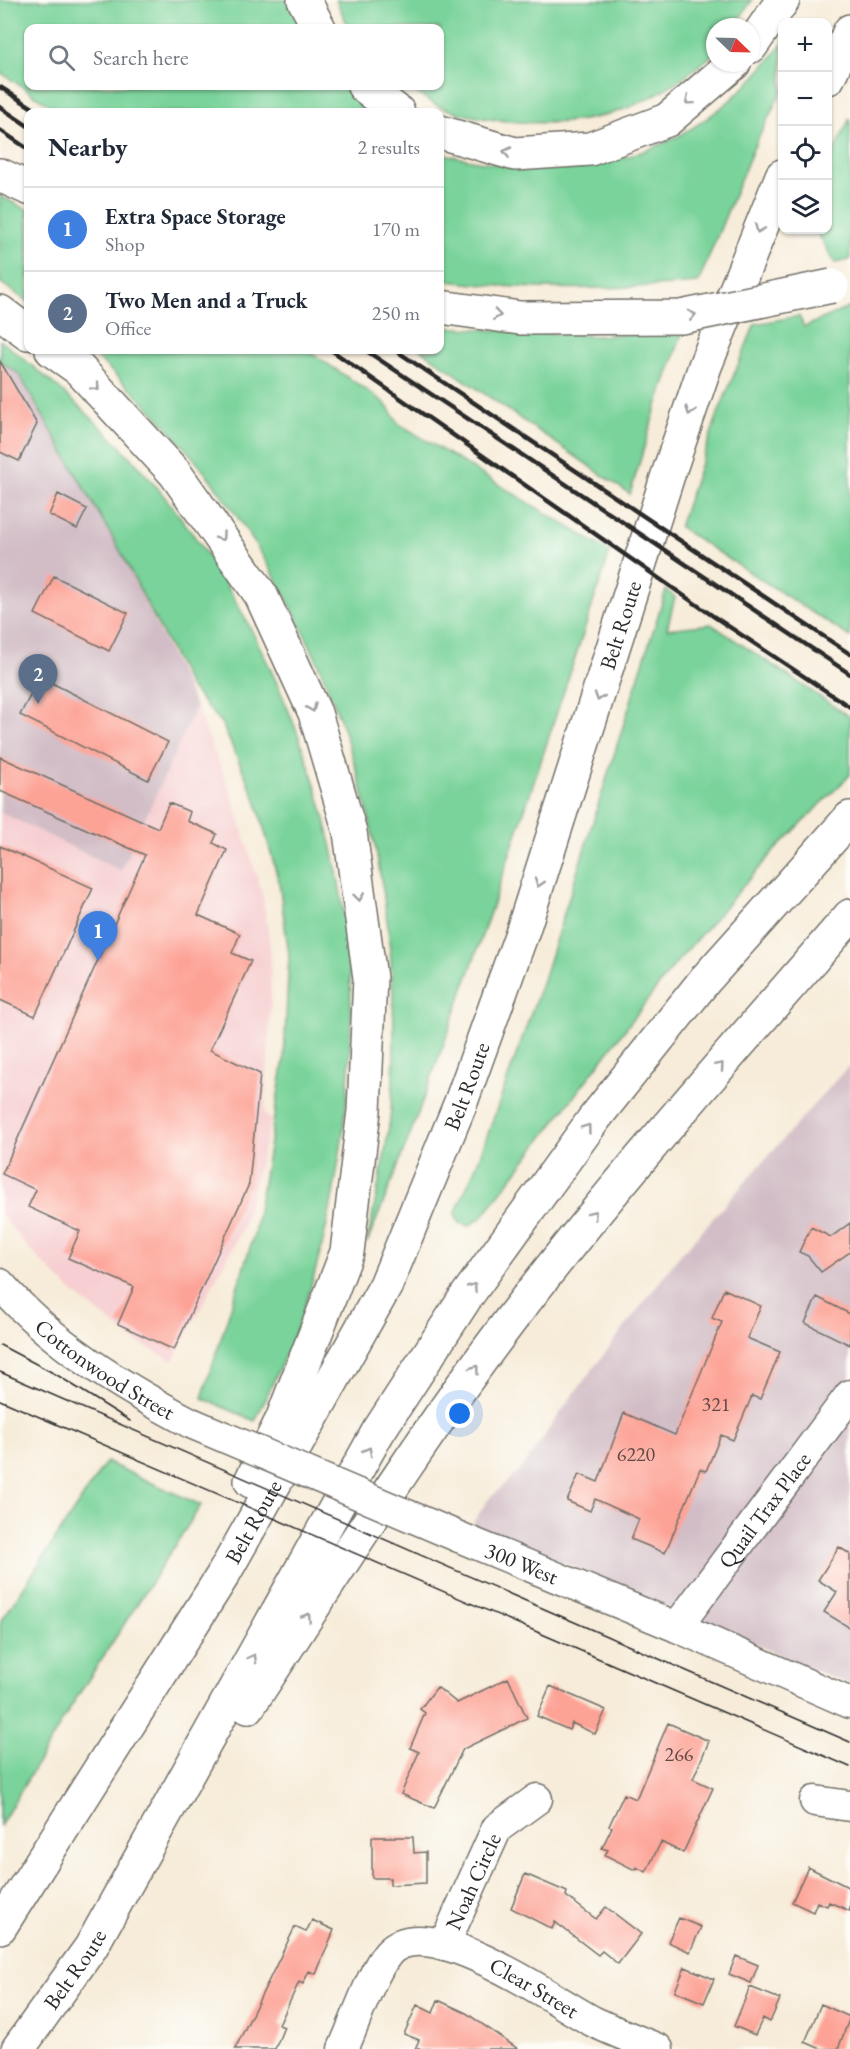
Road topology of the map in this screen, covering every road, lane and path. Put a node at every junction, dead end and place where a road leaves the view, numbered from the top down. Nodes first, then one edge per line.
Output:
1 (304, 0) edge
2 (783, 0) edge
3 (317, 24) edge
4 (850, 31) edge
5 (760, 33) edge
6 (723, 72) edge
7 (831, 72) edge
8 (369, 90) edge
9 (393, 108) edge
10 (444, 133) edge
11 (0, 175) edge
12 (781, 180) edge
13 (24, 186) edge
14 (841, 283) edge
15 (444, 308) edge
16 (0, 312) edge
17 (24, 330) edge
18 (58, 354) edge
19 (850, 818) edge
20 (850, 916) edge
21 (0, 1284) edge
22 (850, 1395) edge
23 (191, 1423) joint
24 (677, 1627) junction
25 (850, 1703) edge
26 (121, 1737) junction
27 (537, 1799) dead end
28 (815, 1801) dead end
29 (850, 1806) edge
30 (0, 1927) edge
31 (444, 1945) junction
32 (91, 1947) junction
33 (18, 2049) edge
34 (344, 2049) edge
35 (658, 2049) edge

1 - 3 highway
2 - 5 highway
4 - 7 highway
6 -> 10 highway
8 - 9 highway
11 - 13 highway
12 -> 26 highway, Belt Route
15 -> 14 highway, bridge
16 - 17 highway
18 -> 26 highway
32 -> 19 highway, Belt Route
32 -> 20 highway
21 - 23 street, Cottonwood Street
22 - 24 street, Quail Trax Place
23 - 24 street, 300 West, bridge
24 - 25 street, 300 West
26 - 30 highway, Belt Route
27 - 31 street, Noah Circle
28 - 29 street
31 - 34 street, Clear Street
31 - 35 street, Clear Street
32 - 33 highway, Belt Route

